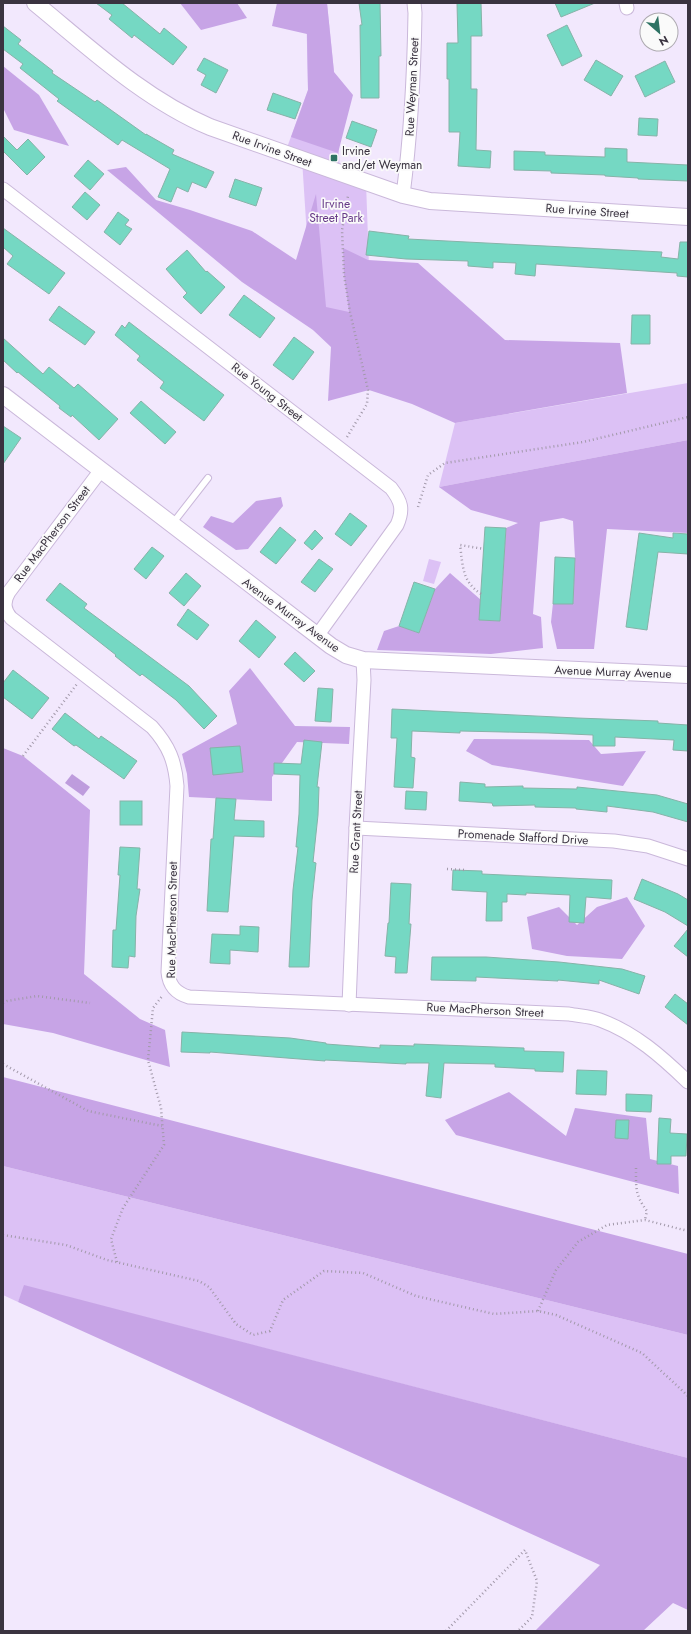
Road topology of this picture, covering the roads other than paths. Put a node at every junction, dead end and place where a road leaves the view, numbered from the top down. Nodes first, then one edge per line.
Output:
1 (35, 3) edge
2 (414, 3) edge
3 (3, 189) edge
4 (403, 195) junction
5 (688, 217) edge
6 (3, 395) edge
7 (101, 470) junction
8 (208, 478) dead end
9 (172, 524) junction
10 (317, 636) junction
11 (363, 660) junction
12 (688, 675) edge
13 (356, 828) junction
14 (688, 858) edge
15 (349, 1005) junction
16 (688, 1082) edge

1 - 4 street, Rue Irvine Street
2 - 4 street, Rue Weyman Street
3 - 10 street, Rue Young Street
4 - 5 street, Rue Irvine Street
6 - 7 street, Avenue Murray Avenue
7 - 9 street, Avenue Murray Avenue
7 - 15 street, Rue MacPherson Street
8 - 9 lane
9 - 10 street, Avenue Murray Avenue
10 - 11 street, Avenue Murray Avenue
11 - 12 street, Avenue Murray Avenue
11 - 13 street, Rue Grant Street
13 - 14 street, Promenade Stafford Drive
13 - 15 street, Rue Grant Street
15 - 16 street, Rue MacPherson Street

